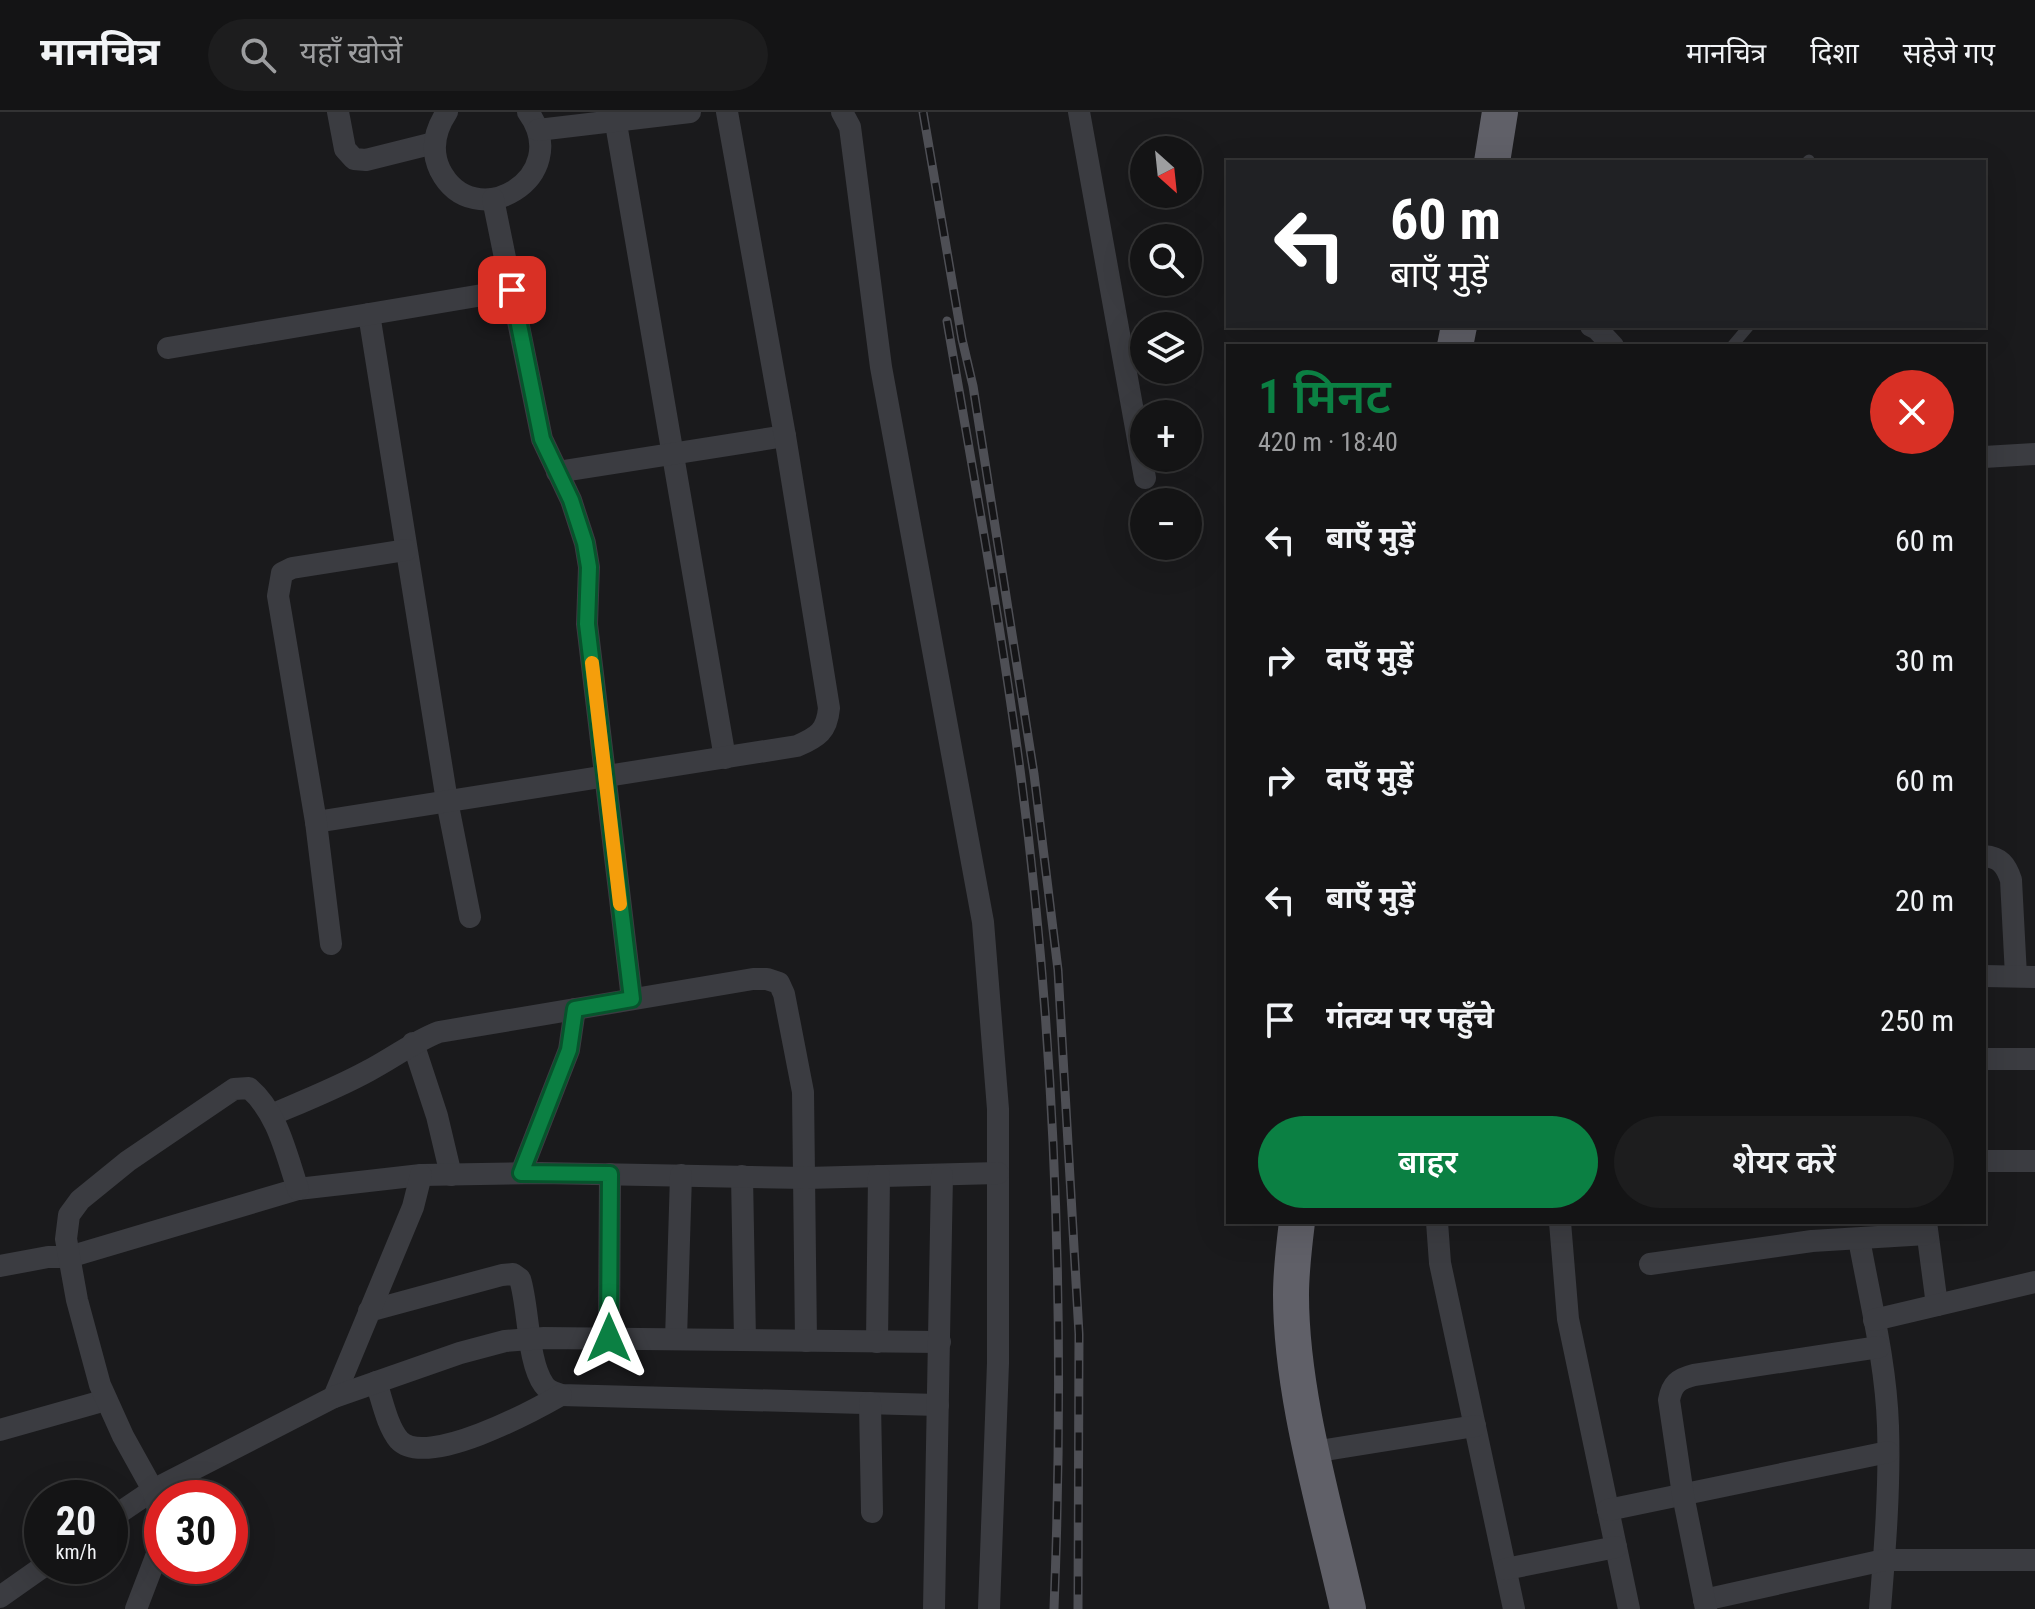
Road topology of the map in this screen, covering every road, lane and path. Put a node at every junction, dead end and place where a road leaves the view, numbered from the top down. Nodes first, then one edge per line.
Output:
1 (338, 112) edge
2 (447, 112) edge
3 (690, 112) edge
4 (727, 112) edge
5 (842, 112) edge
6 (1079, 112) edge
7 (1500, 112) edge
8 (615, 116) edge
9 (533, 121) edge
10 (434, 143) junction
11 (1492, 160) edge
12 (493, 199) junction
13 (512, 290) junction
14 (369, 314) junction
15 (1595, 328) edge
16 (1747, 328) edge
17 (1611, 344) edge
18 (1734, 344) edge
19 (168, 348) dead end
20 (785, 436) junction
21 (2035, 454) edge
22 (673, 455) junction
23 (1986, 457) edge
24 (557, 472) junction
25 (1145, 478) dead end
26 (406, 550) junction
27 (725, 758) junction
28 (605, 776) junction
29 (447, 801) junction
30 (316, 822) junction
31 (1986, 856) edge
32 (470, 917) dead end
33 (331, 944) dead end
34 (1986, 976) edge
35 (2026, 977) edge
36 (632, 999) junction
37 (575, 1009) junction
38 (413, 1043) junction
39 (1986, 1059) edge
40 (2035, 1059) edge
41 (271, 1115) junction
42 (1986, 1161) edge
43 (2035, 1161) edge
44 (521, 1173) junction
45 (998, 1173) junction
46 (610, 1174) junction
47 (421, 1175) junction
48 (451, 1175) junction
49 (681, 1175) junction
50 (942, 1175) junction
51 (742, 1176) junction
52 (879, 1176) junction
53 (806, 1178) junction
54 (298, 1189) junction
55 (1297, 1224) edge
56 (1437, 1224) edge
57 (1560, 1224) edge
58 (1926, 1228) edge
59 (1812, 1231) edge
60 (1859, 1239) junction
61 (69, 1257) junction
62 (1650, 1264) dead end
63 (0, 1266) edge
64 (2035, 1282) edge
65 (1937, 1305) junction
66 (369, 1311) junction
67 (1874, 1320) junction
68 (609, 1338) junction
69 (530, 1339) junction
70 (676, 1339) junction
71 (745, 1340) junction
72 (806, 1341) junction
73 (877, 1342) junction
74 (940, 1342) junction
75 (1879, 1347) junction
76 (376, 1382) junction
77 (561, 1395) junction
78 (334, 1397) junction
79 (106, 1400) junction
80 (870, 1403) junction
81 (938, 1405) junction
82 (1475, 1426) junction
83 (0, 1430) edge
84 (1313, 1452) junction
85 (1888, 1452) junction
86 (148, 1480) edge
87 (172, 1480) edge
88 (1683, 1495) junction
89 (1608, 1510) junction
90 (872, 1512) dead end
91 (1616, 1547) junction
92 (1884, 1560) junction
93 (2035, 1560) edge
94 (1506, 1569) junction
95 (24, 1580) edge
96 (146, 1584) edge
97 (0, 1597) edge
98 (1705, 1605) edge
99 (136, 1609) edge
100 (934, 1609) edge
101 (989, 1609) edge
102 (1348, 1609) edge
103 (1514, 1609) edge
104 (1629, 1609) edge
105 (1880, 1609) edge

1 - 10 street
2 - 10 street
3 - 8 street
4 - 20 street
5 - 45 street
6 - 25 street
7 - 11 highway
8 - 9 street
8 - 22 street
9 - 12 street
10 - 12 street
12 - 13 street
13 - 14 street
13 - 24 street
14 - 19 street
14 - 26 street
15 - 17 street
16 - 18 lane
20 - 22 street
20 - 27 street
21 - 23 street
22 - 24 street
22 - 27 street
24 - 28 street
26 - 29 street
26 - 30 street
27 - 28 street
28 - 29 street
28 - 36 street
29 - 30 street
29 - 32 street
30 - 33 street
31 - 35 street
34 - 35 street
36 - 37 street
36 - 53 street
37 - 38 street
37 - 44 street
38 - 41 street
38 - 48 street
39 - 40 street
41 - 54 street
41 - 61 street
42 - 43 street
44 - 46 street
44 - 48 street
45 - 50 street
45 - 101 street
46 - 49 street
46 - 68 street
47 - 48 street
47 - 54 street
47 - 66 street
49 - 51 street
49 - 70 street
50 - 52 street
50 - 74 street
51 - 53 street
51 - 71 street
52 - 53 street
52 - 73 street
53 - 72 street
54 - 61 street
55 - 84 highway
56 - 82 street
57 - 89 street
58 - 60 street
58 - 65 street
59 - 60 street
59 - 62 street
60 - 67 street
61 - 63 street
61 - 79 street
64 - 65 street
65 - 67 street
66 - 69 street
66 - 78 street
67 - 75 street
68 - 69 street
68 - 70 street
69 - 76 street
69 - 77 street
70 - 71 street
71 - 72 street
72 - 73 street
73 - 74 street
74 - 81 street
75 - 85 street
75 - 88 street
76 - 77 street
76 - 78 street
77 - 80 street
78 - 87 street
79 - 83 street
79 - 86 street
80 - 81 street
80 - 90 street
81 - 100 street
82 - 84 street
82 - 94 street
84 - 102 highway
85 - 88 street
85 - 92 street
88 - 89 street
88 - 98 street
89 - 91 street
91 - 94 street
91 - 104 street
92 - 93 street
92 - 98 street
92 - 105 street
94 - 103 street
95 - 97 street
96 - 99 street

